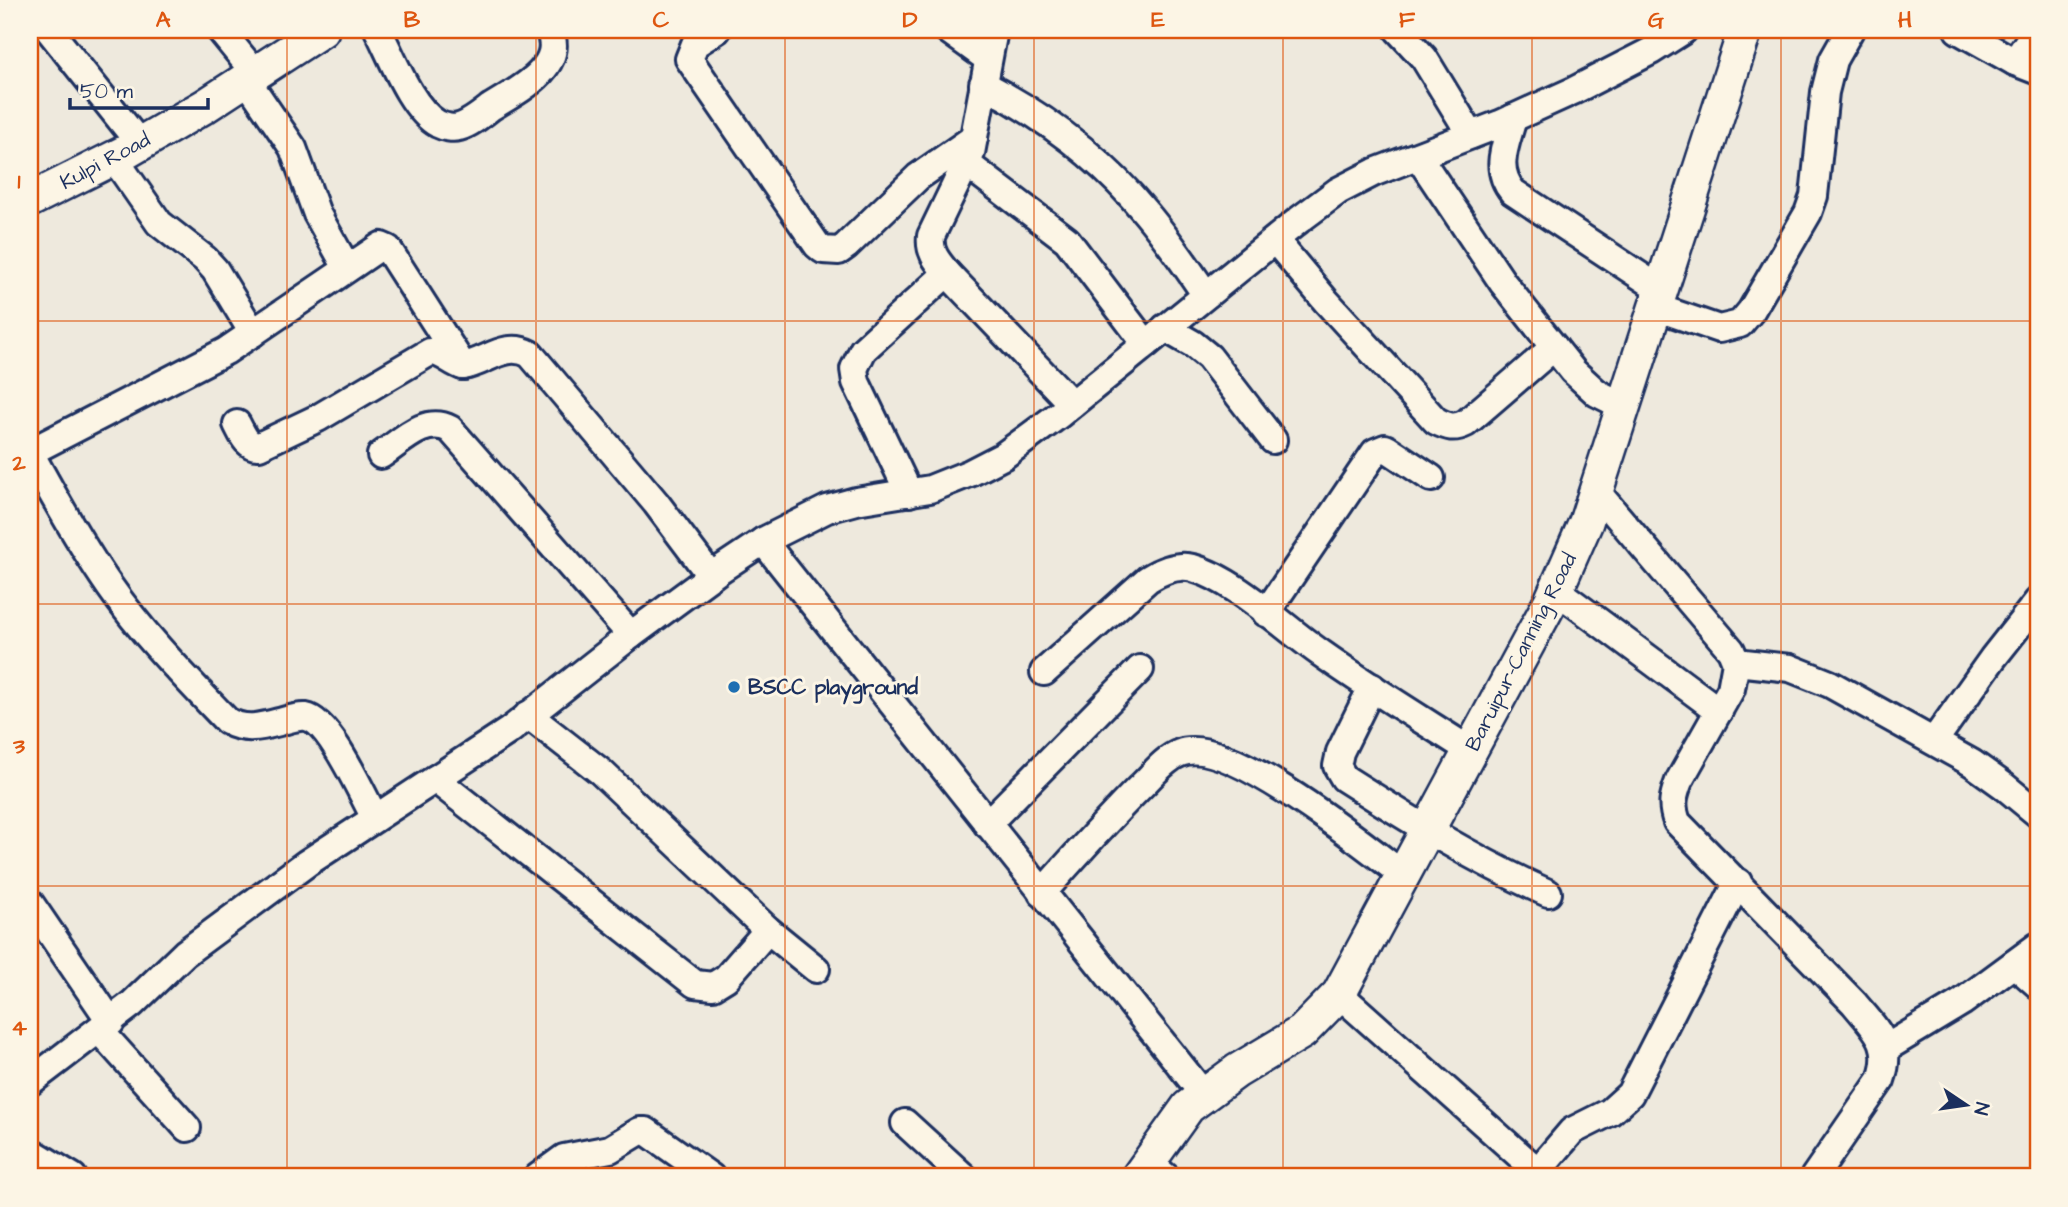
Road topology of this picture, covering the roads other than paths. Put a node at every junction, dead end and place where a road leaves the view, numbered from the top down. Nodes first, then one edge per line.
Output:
1 (49, 30) edge
2 (220, 30) edge
3 (321, 30) edge
4 (377, 30) edge
5 (549, 30) edge
6 (718, 30) edge
7 (948, 30) edge
8 (994, 30) edge
9 (1398, 30) edge
10 (1745, 30) edge
11 (1850, 30) edge
12 (1958, 30) edge
13 (2036, 30) edge
14 (1671, 33) edge
15 (2027, 67) edge
16 (985, 72) junction
17 (251, 76) junction
18 (1513, 118) junction
19 (1471, 135) junction
20 (974, 138) junction
21 (127, 151) junction
22 (1418, 156) junction
23 (967, 164) junction
24 (30, 200) edge
25 (1275, 240) junction
26 (347, 268) junction
27 (947, 272) junction
28 (1206, 295) junction
29 (1658, 298) junction
30 (253, 333) junction
31 (1155, 336) junction
32 (1554, 347) junction
33 (463, 366) junction
34 (1072, 404) junction
35 (1623, 407) junction
36 (237, 424) dead end
37 (1273, 440) dead end
38 (30, 453) edge
39 (381, 455) dead end
40 (1431, 478) dead end
41 (1596, 491) junction
42 (909, 493) junction
43 (763, 541) junction
44 (711, 576) junction
45 (1556, 590) junction
46 (2038, 601) edge
47 (1266, 613) junction
48 (631, 635) junction
49 (1736, 662) junction
50 (1139, 669) dead end
51 (1044, 672) dead end
52 (1372, 687) junction
53 (1718, 711) junction
54 (528, 715) junction
55 (1934, 741) junction
56 (1471, 751) junction
57 (435, 779) junction
58 (2038, 814) edge
59 (375, 818) junction
60 (987, 824) junction
61 (1427, 831) junction
62 (1403, 876) junction
63 (1738, 882) junction
64 (1042, 893) junction
65 (1548, 893) dead end
66 (30, 903) edge
67 (768, 930) junction
68 (2038, 949) edge
69 (2014, 964) junction
70 (816, 969) dead end
71 (2038, 985) edge
72 (1339, 994) junction
73 (105, 1026) junction
74 (1886, 1048) junction
75 (30, 1082) edge
76 (1204, 1095) junction
77 (905, 1123) dead end
78 (187, 1128) dead end
79 (30, 1151) edge
80 (1151, 1172) edge
81 (1541, 1174) edge
82 (73, 1177) edge
83 (538, 1177) edge
84 (711, 1177) edge
85 (964, 1177) edge
86 (1814, 1177) edge

1 - 21 street
2 - 17 street
3 - 17 main road, Kulpi Road
4 - 5 street
6 - 20 street
7 - 16 street
8 - 16 street
9 - 19 street
10 - 29 main road, Baruipur-Canning Road
11 - 29 street
12 - 15 street
13 - 15 street
14 - 18 street
16 - 20 street
16 - 28 street
17 - 21 main road, Kulpi Road
17 - 26 street
18 - 19 street
18 - 29 street
19 - 22 street
20 - 23 street
21 - 24 main road, Kulpi Road
21 - 30 street
22 - 25 street
22 - 32 street
23 - 27 street
23 - 31 street
25 - 28 street
25 - 32 street
26 - 30 street
26 - 33 street
27 - 34 street
27 - 42 street
28 - 31 street
29 - 35 main road, Baruipur-Canning Road
30 - 38 street
31 - 34 street
31 - 37 street
32 - 35 street
33 - 36 street
33 - 44 street
34 - 42 street
35 - 41 main road, Baruipur-Canning Road
38 - 59 street
39 - 48 street
40 - 47 street
41 - 45 main road, Baruipur-Canning Road
41 - 49 street
42 - 43 street
43 - 44 street
43 - 60 street
44 - 48 street
45 - 53 street
45 - 56 main road, Baruipur-Canning Road
46 - 55 street
47 - 51 street
47 - 52 street
48 - 54 street
49 - 53 street
49 - 55 street
50 - 60 street
52 - 56 street
52 - 61 street
53 - 63 street
54 - 57 street
54 - 67 street
55 - 58 street
56 - 61 main road, Baruipur-Canning Road
57 - 59 street
57 - 67 street
59 - 73 street
60 - 64 street
61 - 62 main road, Baruipur-Canning Road
61 - 65 street
62 - 64 street
62 - 72 main road, Baruipur-Canning Road
63 - 74 street
63 - 81 street
64 - 76 street
66 - 73 street
67 - 70 street
68 - 69 street
69 - 71 street
69 - 74 street
72 - 76 main road, Baruipur-Canning Road
72 - 81 street
73 - 75 street
73 - 78 street
74 - 86 street
76 - 80 main road, Baruipur-Canning Road
77 - 85 street
79 - 82 street
83 - 84 street

